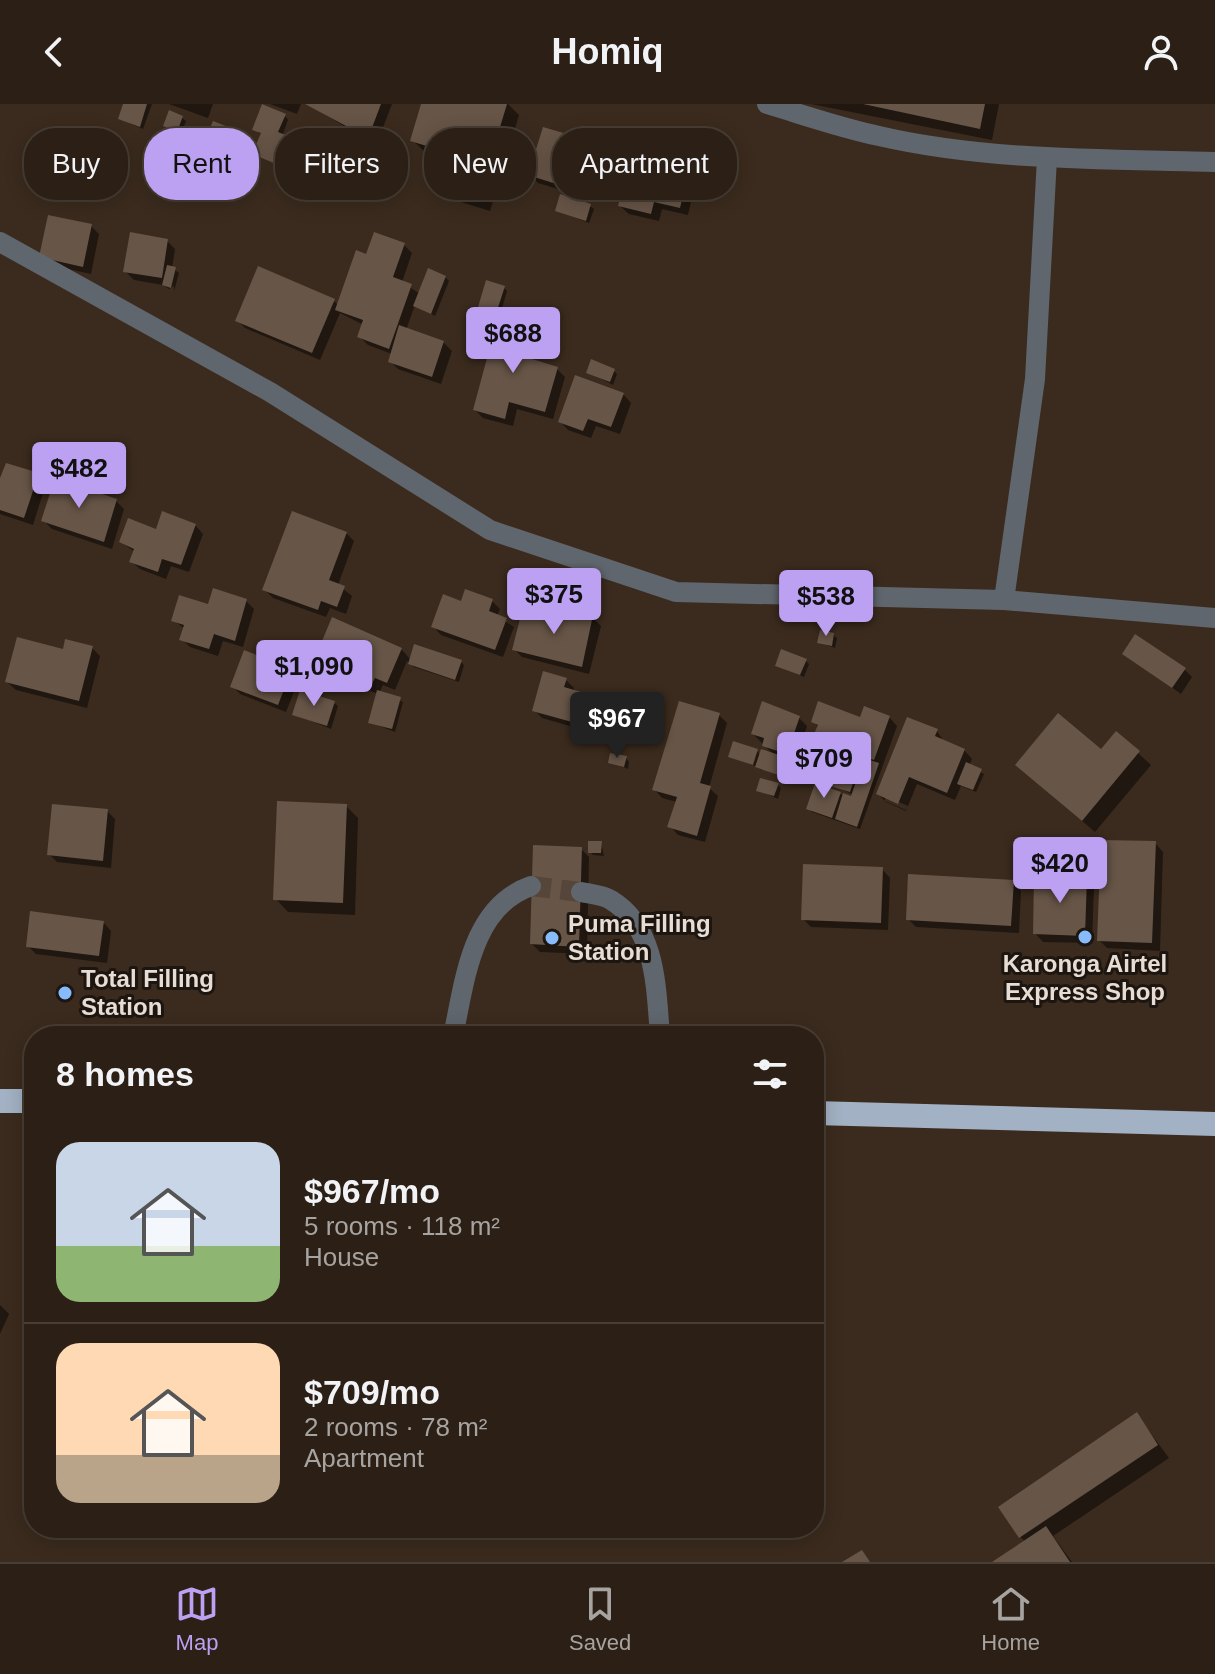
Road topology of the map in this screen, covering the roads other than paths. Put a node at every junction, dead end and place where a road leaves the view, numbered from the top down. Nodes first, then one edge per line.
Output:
1 (767, 104) edge
2 (1047, 158) junction
3 (1215, 162) edge
4 (0, 242) edge
5 (1004, 600) junction
6 (1215, 618) edge
7 (531, 886) tunnel mouth
8 (581, 892) tunnel mouth
9 (455, 1026) edge
10 (659, 1026) edge
11 (0, 1101) edge
12 (24, 1101) edge
13 (824, 1113) edge
14 (1215, 1124) edge

1 - 2 street
2 - 3 street
2 - 5 street
4 - 5 street
5 - 6 street
7 - 9 street
8 - 10 street
11 - 12 highway
13 - 14 highway

